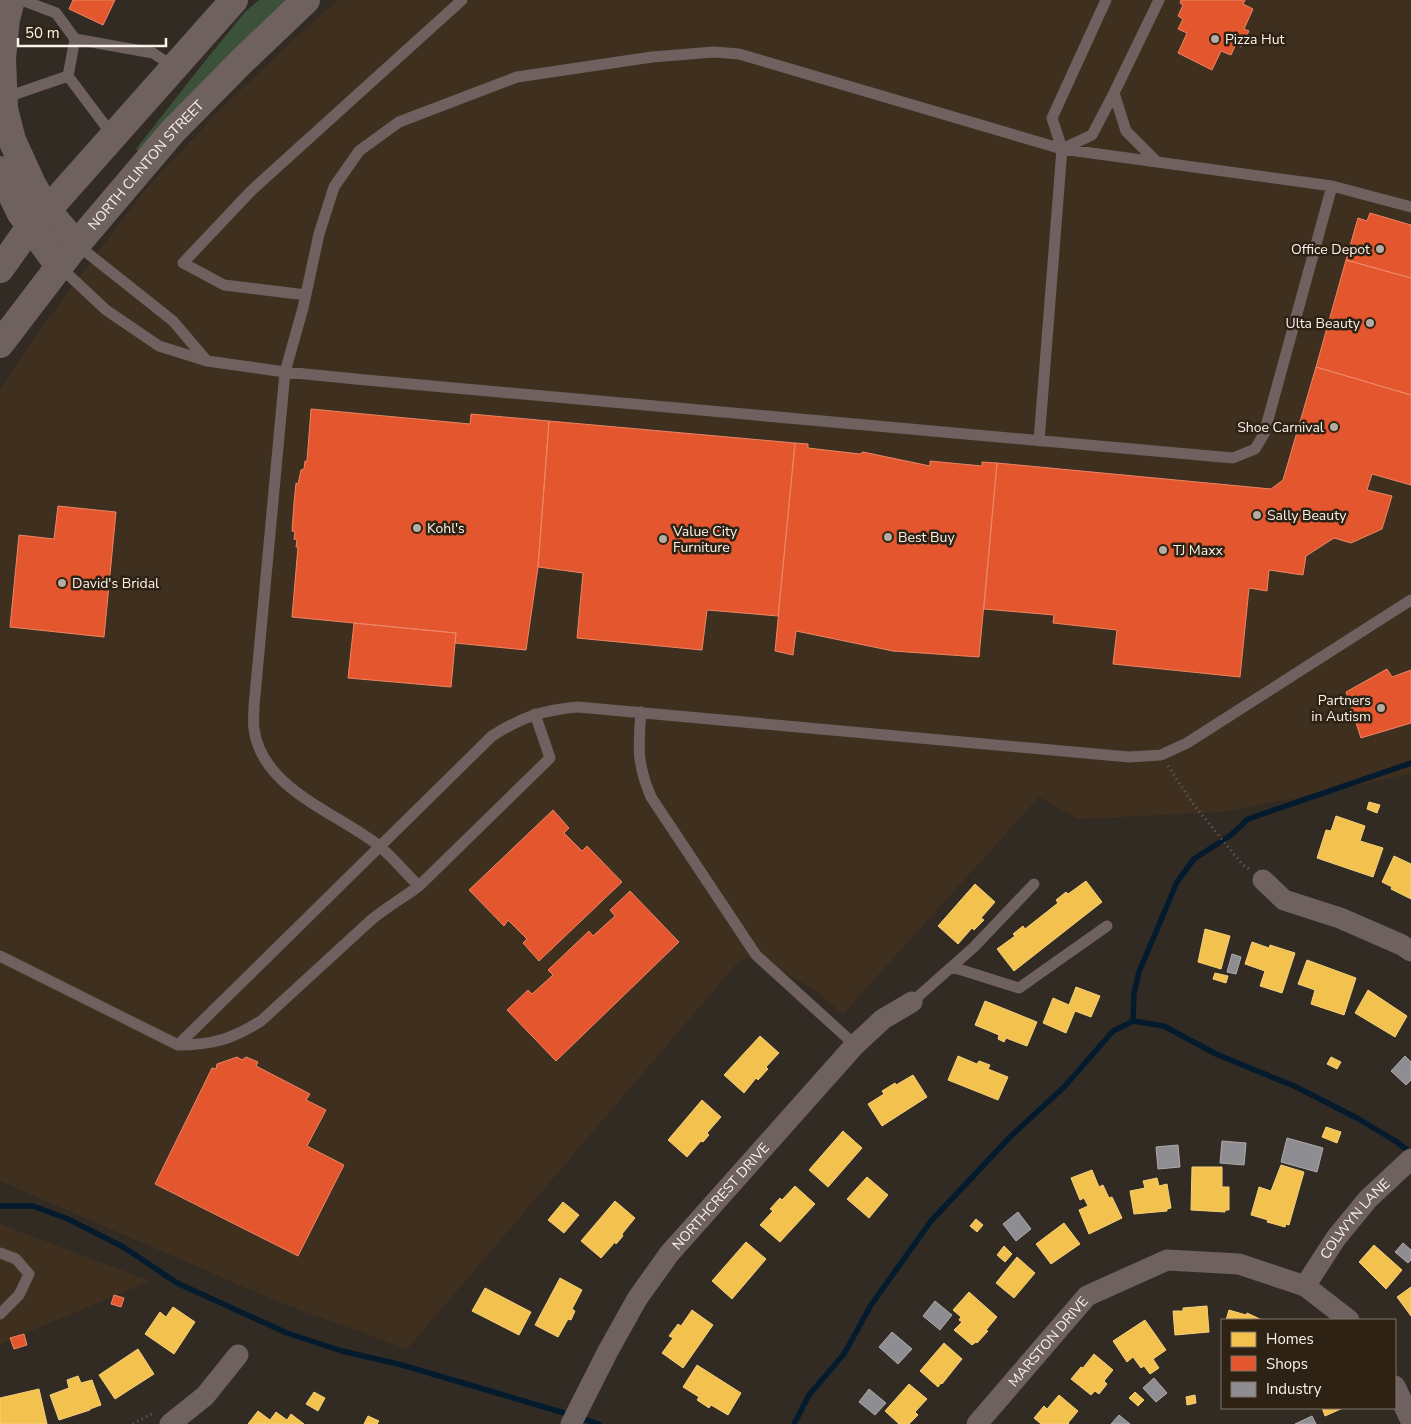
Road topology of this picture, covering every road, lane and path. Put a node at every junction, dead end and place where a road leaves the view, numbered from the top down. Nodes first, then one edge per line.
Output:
1 (10, 0) edge
2 (22, 0) edge
3 (234, 0) edge
4 (306, 0) edge
5 (462, 0) edge
6 (1106, 0) edge
7 (1158, 0) edge
8 (75, 39) junction
9 (174, 67) junction
10 (68, 76) junction
11 (1114, 94) junction
12 (3, 98) junction
13 (113, 136) junction
14 (1062, 149) junction
15 (1156, 162) junction
16 (0, 170) edge
17 (1332, 186) junction
18 (1411, 207) edge
19 (39, 218) junction
20 (76, 244) junction
21 (59, 266) junction
22 (0, 269) edge
23 (306, 295) junction
24 (0, 344) edge
25 (207, 361) junction
26 (285, 372) junction
27 (1039, 441) junction
28 (1411, 600) edge
29 (641, 712) junction
30 (535, 714) junction
31 (1161, 755) junction
32 (379, 846) junction
33 (1263, 880) joint
34 (1034, 884) dead end
35 (419, 886) junction
36 (1107, 926) dead end
37 (1411, 951) edge
38 (0, 956) edge
39 (952, 967) junction
40 (912, 1002) joint
41 (178, 1045) junction
42 (855, 1045) junction
43 (1405, 1165) edge
44 (0, 1253) edge
45 (1305, 1286) junction
46 (1, 1314) edge
47 (1348, 1319) edge
48 (238, 1355) dead end
49 (1396, 1388) edge
50 (1411, 1422) edge
51 (170, 1424) edge
52 (571, 1424) edge
53 (977, 1424) edge

1 - 12 main road
2 - 8 lane
3 - 9 main road
4 - 20 main road, NORTH CLINTON STREET
5 - 23 lane
6 - 14 lane
7 - 11 lane
8 - 9 lane
8 - 10 lane
9 - 13 main road
10 - 12 lane
10 - 13 lane
11 - 14 lane
11 - 15 lane
12 - 19 main road
13 - 19 main road
14 - 15 lane
14 - 23 lane
14 - 27 lane
15 - 17 lane
16 - 19 main road
17 - 18 lane
17 - 27 lane
19 - 20 main road
19 - 21 main road
19 - 22 main road
20 - 21 main road, NORTH CLINTON STREET
20 - 25 lane
21 - 24 main road, NORTH CLINTON STREET
21 - 25 lane
23 - 26 lane
25 - 26 lane
26 - 27 lane
26 - 32 lane
28 - 31 lane
29 - 30 lane
29 - 31 lane
29 - 42 lane
30 - 32 lane
30 - 35 lane
31 - 33 path
32 - 35 lane
32 - 41 lane
33 - 37 street
34 - 39 lane
35 - 41 lane
36 - 39 lane
38 - 41 lane
39 - 40 lane
40 - 42 street, NORTHCREST DRIVE
42 - 52 street, NORTHCREST DRIVE
43 - 45 street, COLWYN LANE
44 - 46 lane
45 - 47 street, MARSTON DRIVE
45 - 53 street, MARSTON DRIVE
48 - 51 street
49 - 50 street

